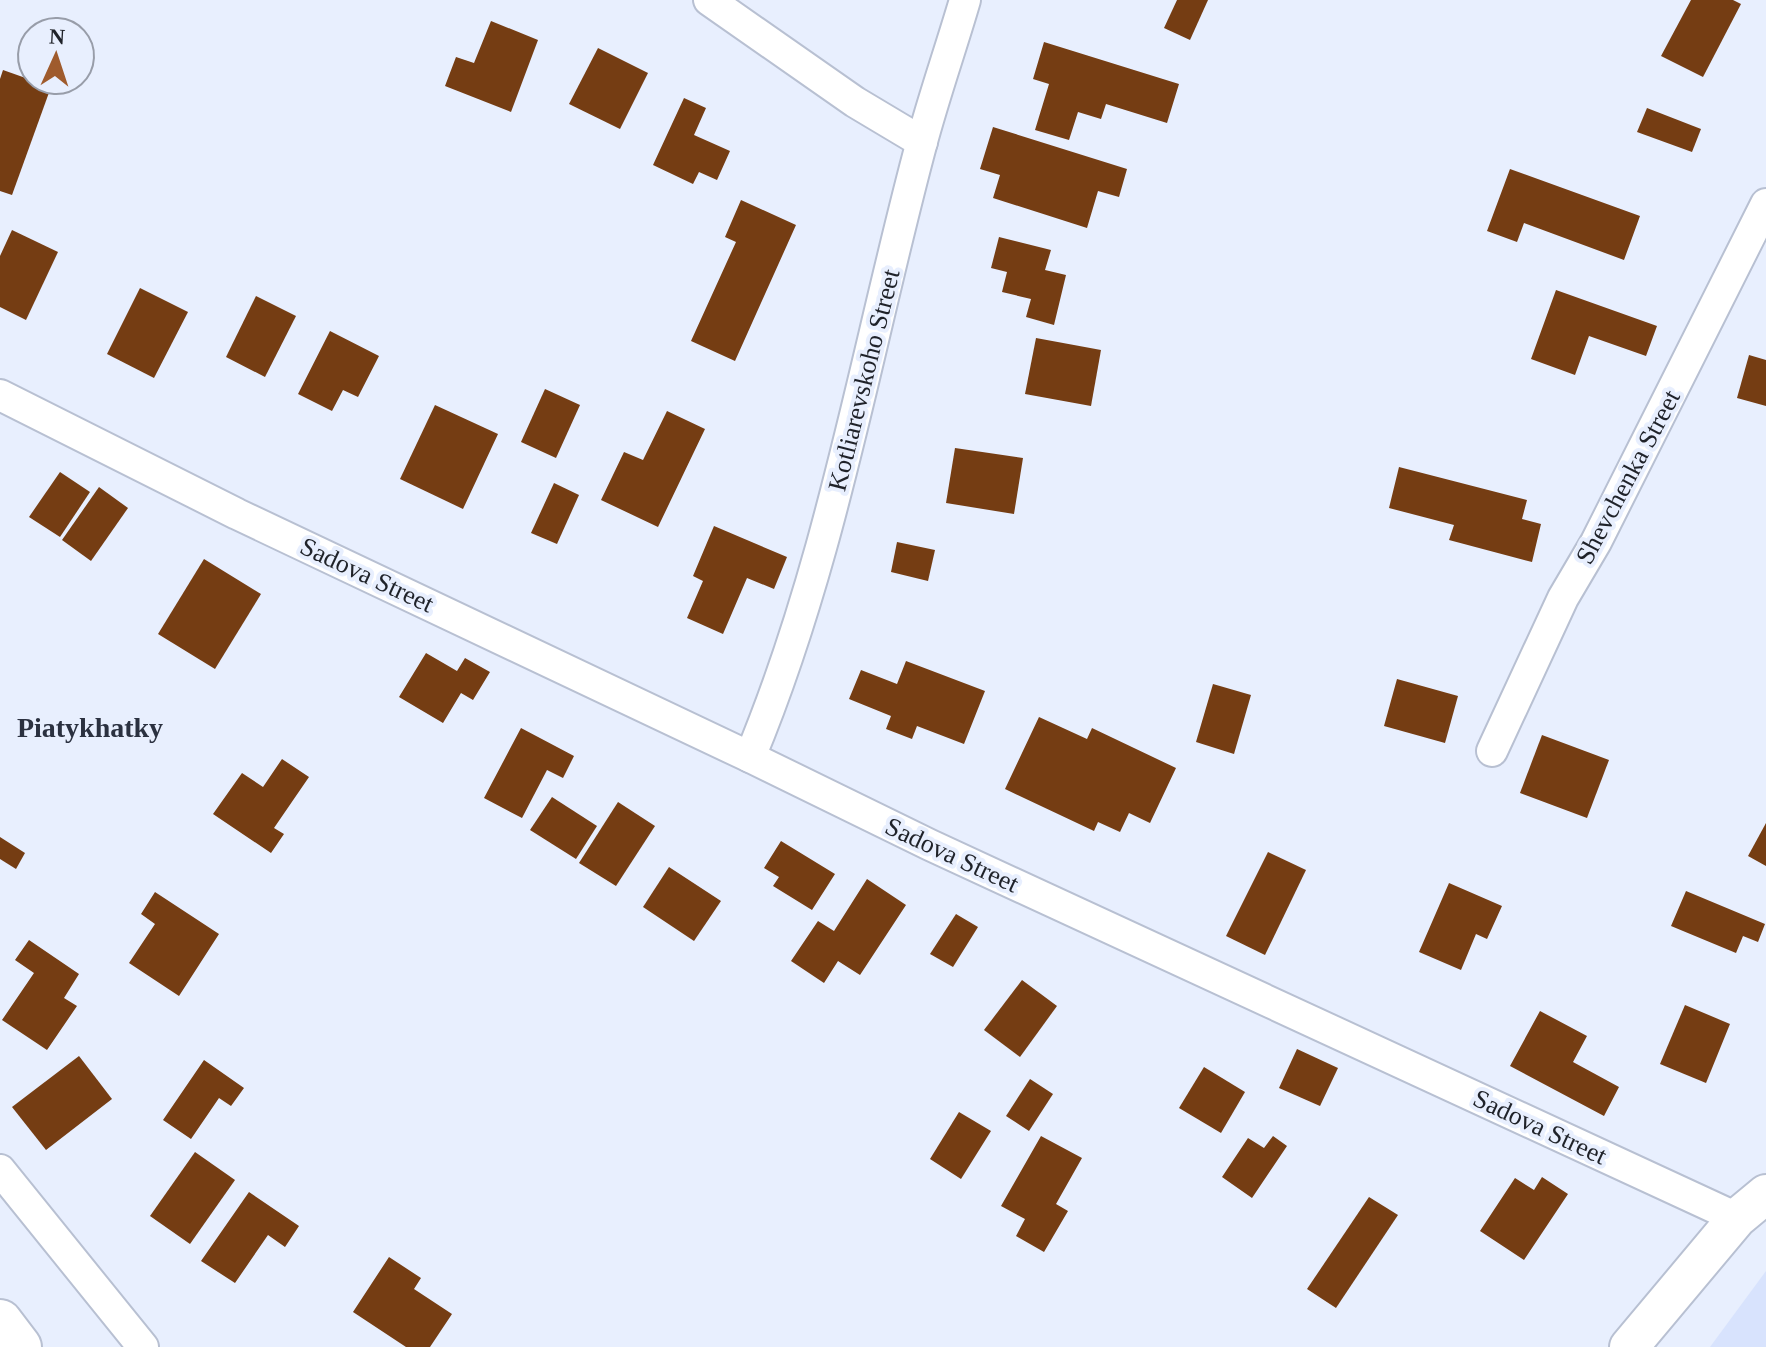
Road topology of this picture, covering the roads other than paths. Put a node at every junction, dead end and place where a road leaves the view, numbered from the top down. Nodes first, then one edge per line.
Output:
1 (709, 0) edge
2 (965, 0) edge
3 (922, 142) junction
4 (1766, 204) edge
5 (0, 395) edge
6 (1492, 751) dead end
7 (750, 757) junction
8 (0, 1170) edge
9 (1766, 1194) edge
10 (1737, 1218) junction
11 (0, 1322) edge
12 (19, 1347) edge
13 (143, 1347) edge
14 (1629, 1347) edge

1 - 3 street
2 - 3 street, Kotliarevskoho Street
3 - 7 street, Kotliarevskoho Street
4 - 6 street, Shevchenka Street
5 - 7 street, Sadova Street
7 - 10 street, Sadova Street
8 - 13 street
9 - 10 street
10 - 14 street
11 - 12 highway

